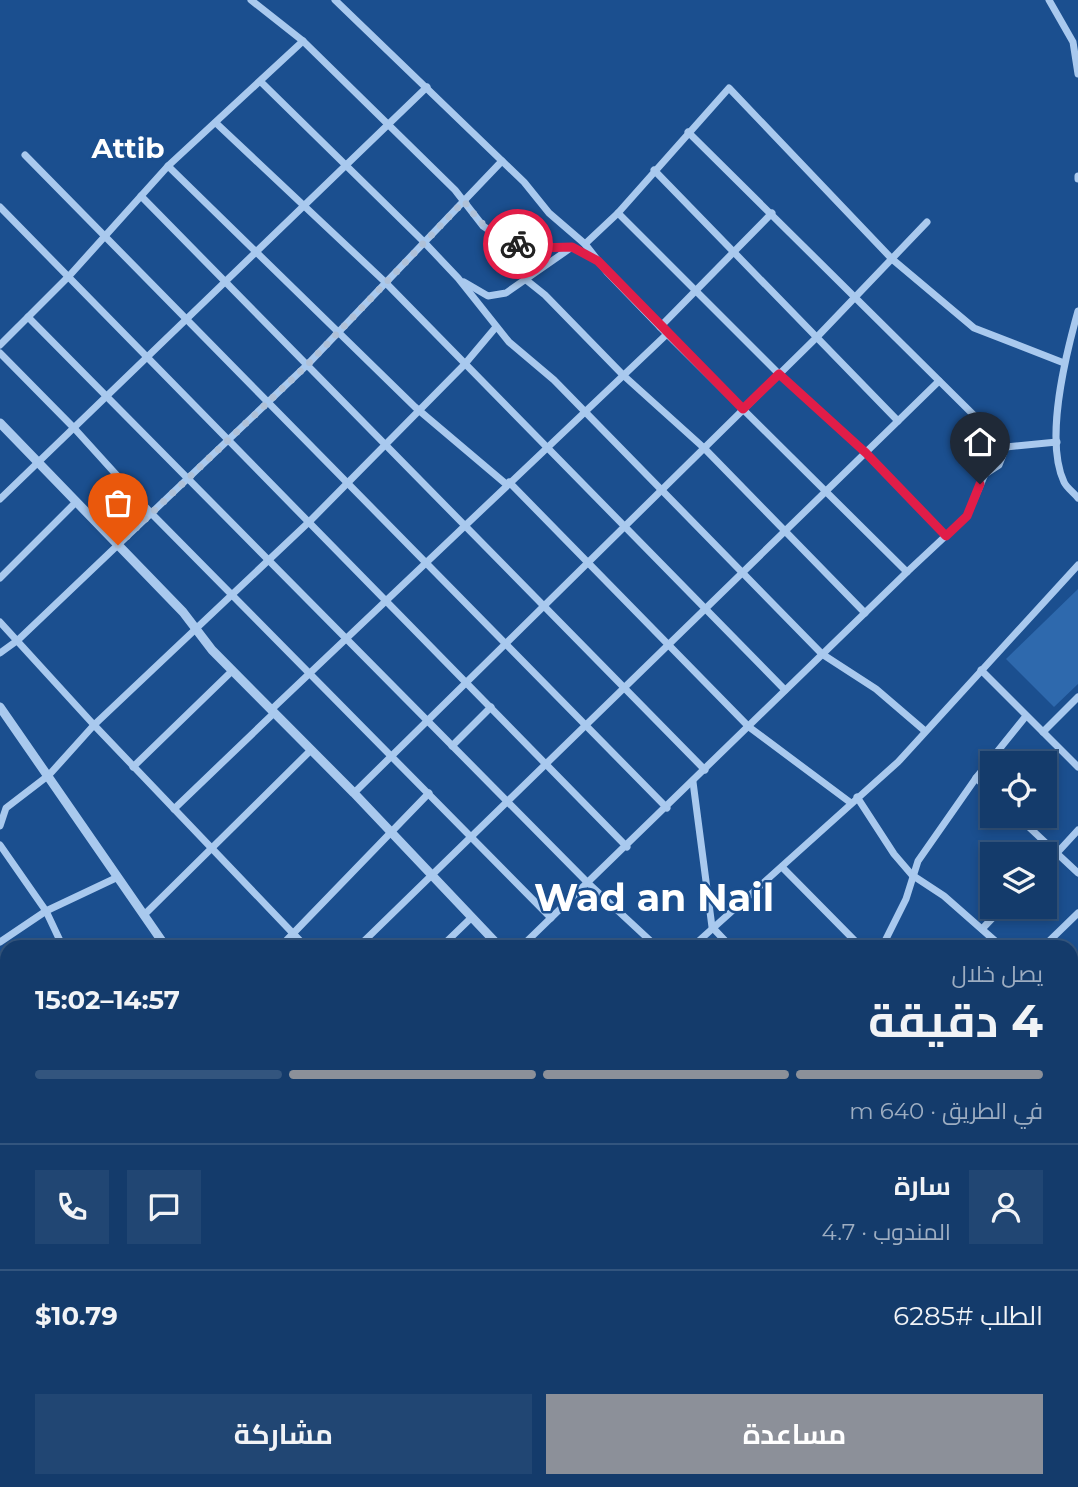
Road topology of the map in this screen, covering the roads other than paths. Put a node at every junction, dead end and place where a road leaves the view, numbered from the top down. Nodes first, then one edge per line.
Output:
1 (251, 0) edge
2 (335, 0) edge
3 (1049, 0) edge
4 (303, 41) junction
5 (1078, 74) edge
6 (261, 82) junction
7 (427, 86) junction
8 (216, 123) junction
9 (388, 125) junction
10 (688, 132) junction
11 (25, 155) dead end
12 (502, 161) junction
13 (168, 166) junction
14 (346, 167) junction
15 (654, 170) junction
16 (141, 196) junction
17 (464, 201) junction
18 (304, 205) junction
19 (0, 206) edge
20 (618, 213) junction
21 (772, 213) junction
22 (927, 222) dead end
23 (105, 237) junction
24 (423, 241) junction
25 (585, 244) junction
26 (572, 247) junction
27 (736, 252) junction
28 (257, 253) junction
29 (892, 259) junction
30 (598, 261) junction
31 (70, 275) junction
32 (458, 278) junction
33 (525, 279) junction
34 (384, 281) junction
35 (226, 282) junction
36 (696, 291) junction
37 (856, 296) junction
38 (1078, 311) edge
39 (28, 317) junction
40 (187, 321) junction
41 (496, 327) junction
42 (660, 327) junction
43 (337, 331) junction
44 (667, 334) junction
45 (817, 337) junction
46 (0, 345) edge
47 (0, 353) edge
48 (150, 357) junction
49 (1064, 363) junction
50 (307, 365) junction
51 (464, 365) junction
52 (779, 374) junction
53 (624, 375) junction
54 (939, 381) junction
55 (106, 398) junction
56 (267, 402) junction
57 (743, 409) junction
58 (420, 411) junction
59 (584, 412) junction
60 (898, 421) junction
61 (0, 423) edge
62 (74, 428) junction
63 (228, 437) junction
64 (1057, 442) junction
65 (386, 445) junction
66 (1006, 447) junction
67 (545, 448) junction
68 (704, 449) junction
69 (866, 453) junction
70 (37, 463) junction
71 (187, 479) junction
72 (508, 483) junction
73 (348, 484) junction
74 (661, 490) junction
75 (827, 493) junction
76 (1078, 498) edge
77 (0, 499) edge
78 (76, 502) junction
79 (151, 513) junction
80 (310, 521) junction
81 (464, 524) junction
82 (624, 527) junction
83 (786, 533) junction
84 (946, 536) junction
85 (118, 545) junction
86 (268, 561) junction
87 (425, 562) junction
88 (587, 562) junction
89 (1077, 569) edge
90 (907, 572) junction
91 (743, 574) junction
92 (0, 578) edge
93 (233, 594) junction
94 (386, 599) junction
95 (544, 606) junction
96 (706, 610) junction
97 (865, 613) junction
98 (0, 622) edge
99 (197, 628) junction
100 (345, 639) junction
101 (18, 640) junction
102 (506, 644) junction
103 (669, 646) junction
104 (0, 653) edge
105 (822, 654) junction
106 (981, 670) junction
107 (232, 671) junction
108 (310, 672) junction
109 (467, 682) junction
110 (625, 689) junction
111 (785, 690) junction
112 (1078, 697) edge
113 (0, 707) edge
114 (491, 707) junction
115 (272, 712) junction
116 (1026, 716) junction
117 (427, 721) junction
118 (94, 725) junction
119 (587, 726) junction
120 (749, 727) junction
121 (925, 731) junction
122 (1043, 732) junction
123 (452, 746) junction
124 (310, 750) junction
125 (392, 756) junction
126 (547, 765) junction
127 (133, 767) junction
128 (1078, 767) edge
129 (705, 770) junction
130 (49, 775) junction
131 (976, 778) junction
132 (693, 782) junction
133 (980, 782) edge
134 (354, 793) junction
135 (429, 793) junction
136 (854, 800) junction
137 (508, 803) junction
138 (667, 807) junction
139 (174, 809) junction
140 (0, 827) edge
141 (1030, 828) edge
142 (1078, 830) edge
143 (390, 832) junction
144 (472, 838) junction
145 (0, 845) edge
146 (627, 847) junction
147 (211, 849) junction
148 (1058, 854) junction
149 (782, 867) junction
150 (1078, 873) edge
151 (912, 875) junction
152 (118, 877) junction
153 (432, 877) junction
154 (588, 883) junction
155 (46, 911) junction
156 (1078, 913) edge
157 (144, 915) junction
158 (471, 918) junction
159 (551, 918) junction
160 (992, 919) edge
161 (712, 927) junction
162 (982, 929) junction
163 (293, 933) junction
164 (3, 940) edge
165 (60, 940) edge
166 (161, 940) edge
167 (286, 940) edge
168 (300, 940) edge
169 (365, 940) edge
170 (448, 940) edge
171 (493, 940) edge
172 (528, 940) edge
173 (649, 940) edge
174 (699, 940) edge
175 (724, 940) edge
176 (854, 940) edge
177 (886, 940) edge
178 (994, 940) edge
179 (1050, 940) edge

1 - 4 street
2 - 7 street
3 - 5 street
4 - 6 street
4 - 9 street
6 - 8 street
6 - 14 street
7 - 9 street
7 - 12 street
8 - 13 street
8 - 18 street
9 - 14 street
9 - 17 street
10 - 15 street
10 - 21 street
10 - 29 street
11 - 23 street
12 - 17 street
12 - 25 street
13 - 16 street
13 - 28 street
14 - 18 street
14 - 24 street
15 - 20 street
15 - 27 street
16 - 23 street
16 - 35 street
17 - 24 street
17 - 26 street
18 - 28 street
18 - 34 street
19 - 31 street
20 - 25 street
20 - 36 street
21 - 27 street
21 - 37 street
22 - 29 street
23 - 31 street
23 - 40 street
24 - 32 street
24 - 34 street
25 - 30 street
26 - 30 street
26 - 33 street
27 - 36 street
27 - 45 street
28 - 35 street
28 - 43 street
29 - 37 street
29 - 49 street
30 - 42 street
31 - 39 street
31 - 48 street
32 - 33 street
32 - 41 street
33 - 53 street
34 - 43 street
34 - 51 street
35 - 40 street
35 - 50 street
36 - 42 street
36 - 52 street
37 - 45 street
37 - 54 street
38 - 49 street
39 - 46 street
39 - 55 street
40 - 48 street
40 - 56 street
41 - 51 street
41 - 59 street
42 - 44 street
43 - 50 street
43 - 58 street
44 - 53 street
44 - 57 street
45 - 52 street
45 - 60 street
47 - 62 street
48 - 55 street
48 - 63 street
49 - 64 street
50 - 56 street
50 - 65 street
51 - 58 street
51 - 67 street
52 - 57 street
52 - 69 street
53 - 59 street
53 - 68 street
54 - 60 street
54 - 66 street
55 - 62 street
55 - 71 street
56 - 63 street
56 - 73 street
57 - 68 street
57 - 75 street
58 - 65 street
58 - 72 street
59 - 67 street
59 - 74 street
60 - 69 street
61 - 70 street
62 - 70 street
62 - 79 street
63 - 71 street
63 - 80 street
64 - 66 street
64 - 76 street
65 - 73 street
65 - 81 street
66 - 84 street
67 - 72 street
67 - 82 street
68 - 74 street
68 - 83 street
69 - 75 street
69 - 84 street
70 - 77 street
70 - 78 street
71 - 79 street
71 - 86 street
72 - 81 street
72 - 88 street
73 - 80 street
73 - 87 street
74 - 82 street
74 - 91 street
75 - 83 street
75 - 90 street
78 - 85 street
78 - 92 street
79 - 85 street
79 - 93 street
80 - 86 street
80 - 94 street
81 - 87 street
81 - 95 street
82 - 88 street
82 - 96 street
83 - 91 street
83 - 97 street
84 - 90 street
85 - 99 street
85 - 101 street
86 - 93 street
86 - 100 street
87 - 94 street
87 - 102 street
88 - 95 street
88 - 103 street
89 - 106 street
90 - 97 street
91 - 96 street
91 - 105 street
93 - 99 street
93 - 108 street
94 - 100 street
94 - 109 street
95 - 102 street
95 - 110 street
96 - 103 street
96 - 111 street
97 - 105 street
98 - 101 street
99 - 107 street
99 - 118 street
100 - 108 street
100 - 117 street
101 - 104 street
101 - 118 street
102 - 109 street
102 - 119 street
103 - 110 street
103 - 120 street
105 - 111 street
105 - 121 street
106 - 116 street
106 - 121 street
107 - 115 street
107 - 127 street
108 - 115 street
108 - 125 street
109 - 114 street
109 - 117 street
110 - 119 street
110 - 129 street
111 - 120 street
112 - 122 street
113 - 130 street
114 - 123 street
114 - 126 street
115 - 124 street
115 - 139 street
116 - 122 street
116 - 131 street
117 - 123 street
117 - 125 street
118 - 127 street
118 - 130 street
119 - 126 street
119 - 138 street
120 - 129 street
120 - 136 street
121 - 136 street
122 - 128 street
123 - 137 street
124 - 134 street
124 - 147 street
125 - 134 street
125 - 135 street
126 - 137 street
126 - 146 street
127 - 139 street
129 - 132 street
130 - 140 street
130 - 152 street
131 - 133 street
131 - 151 street
132 - 138 street
132 - 161 street
134 - 143 street
135 - 143 street
135 - 144 street
136 - 149 street
136 - 151 street
137 - 144 street
137 - 154 street
138 - 146 street
139 - 147 street
141 - 148 street
142 - 148 street
143 - 153 street
143 - 163 street
144 - 153 street
144 - 159 street
145 - 155 street
146 - 154 street
147 - 157 street
147 - 163 street
148 - 150 street
149 - 161 street
149 - 176 street
151 - 162 street
151 - 177 street
152 - 155 street
152 - 157 street
153 - 158 street
153 - 169 street
154 - 159 street
154 - 173 street
155 - 164 street
155 - 165 street
156 - 179 street
157 - 166 street
158 - 170 street
158 - 171 street
159 - 172 street
160 - 162 street
161 - 174 street
161 - 175 street
162 - 178 street
163 - 167 street
163 - 168 street

